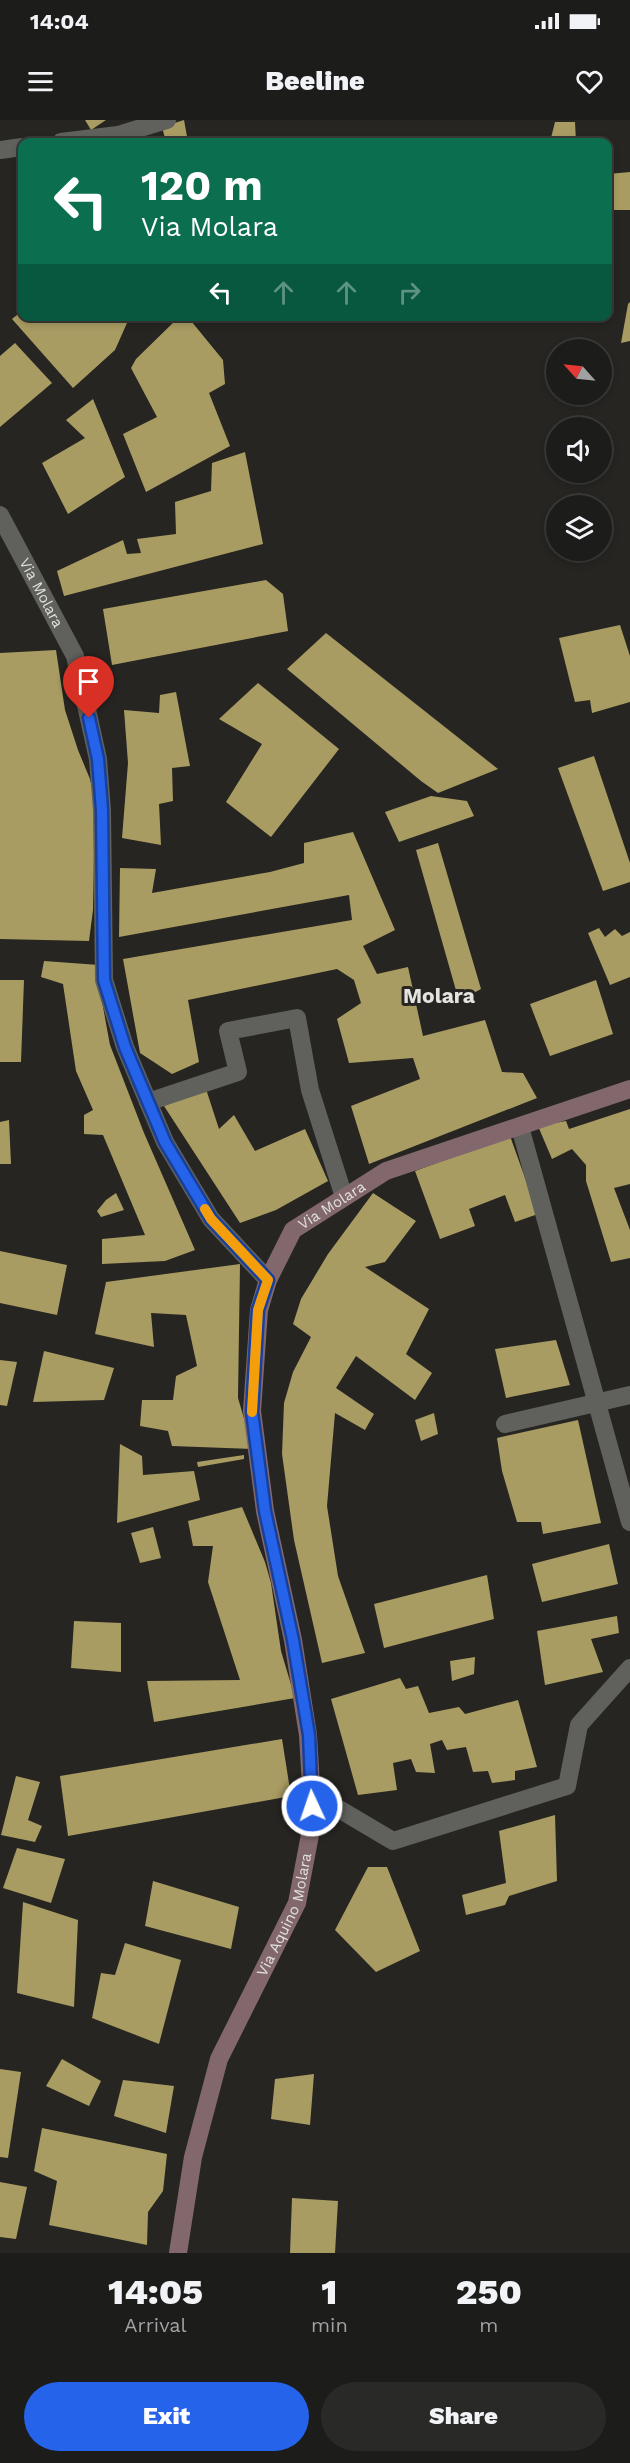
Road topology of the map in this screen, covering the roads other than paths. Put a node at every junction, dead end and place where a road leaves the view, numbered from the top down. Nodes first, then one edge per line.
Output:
1 (167, 120) edge
2 (94, 138) edge
3 (18, 148) edge
4 (0, 150) edge
5 (0, 515) edge
6 (630, 1089) edge
7 (148, 1102) junction
8 (520, 1127) junction
9 (344, 1197) junction
10 (268, 1280) junction
11 (630, 1395) edge
12 (597, 1402) junction
13 (505, 1424) dead end
14 (630, 1522) edge
15 (630, 1668) edge
16 (312, 1793) junction
17 (178, 2253) edge

1 - 2 street
3 - 4 street
5 - 7 street, Via Molara
6 - 8 street, Via Molara
7 - 9 street
7 - 10 street, Via Molara
8 - 9 street, Via Molara
8 - 12 street
9 - 10 street, Via Molara
10 - 16 street, Via Aquino Molara
11 - 12 street
12 - 13 street
12 - 14 street
15 - 16 street
16 - 17 street, Via Aquino Molara

